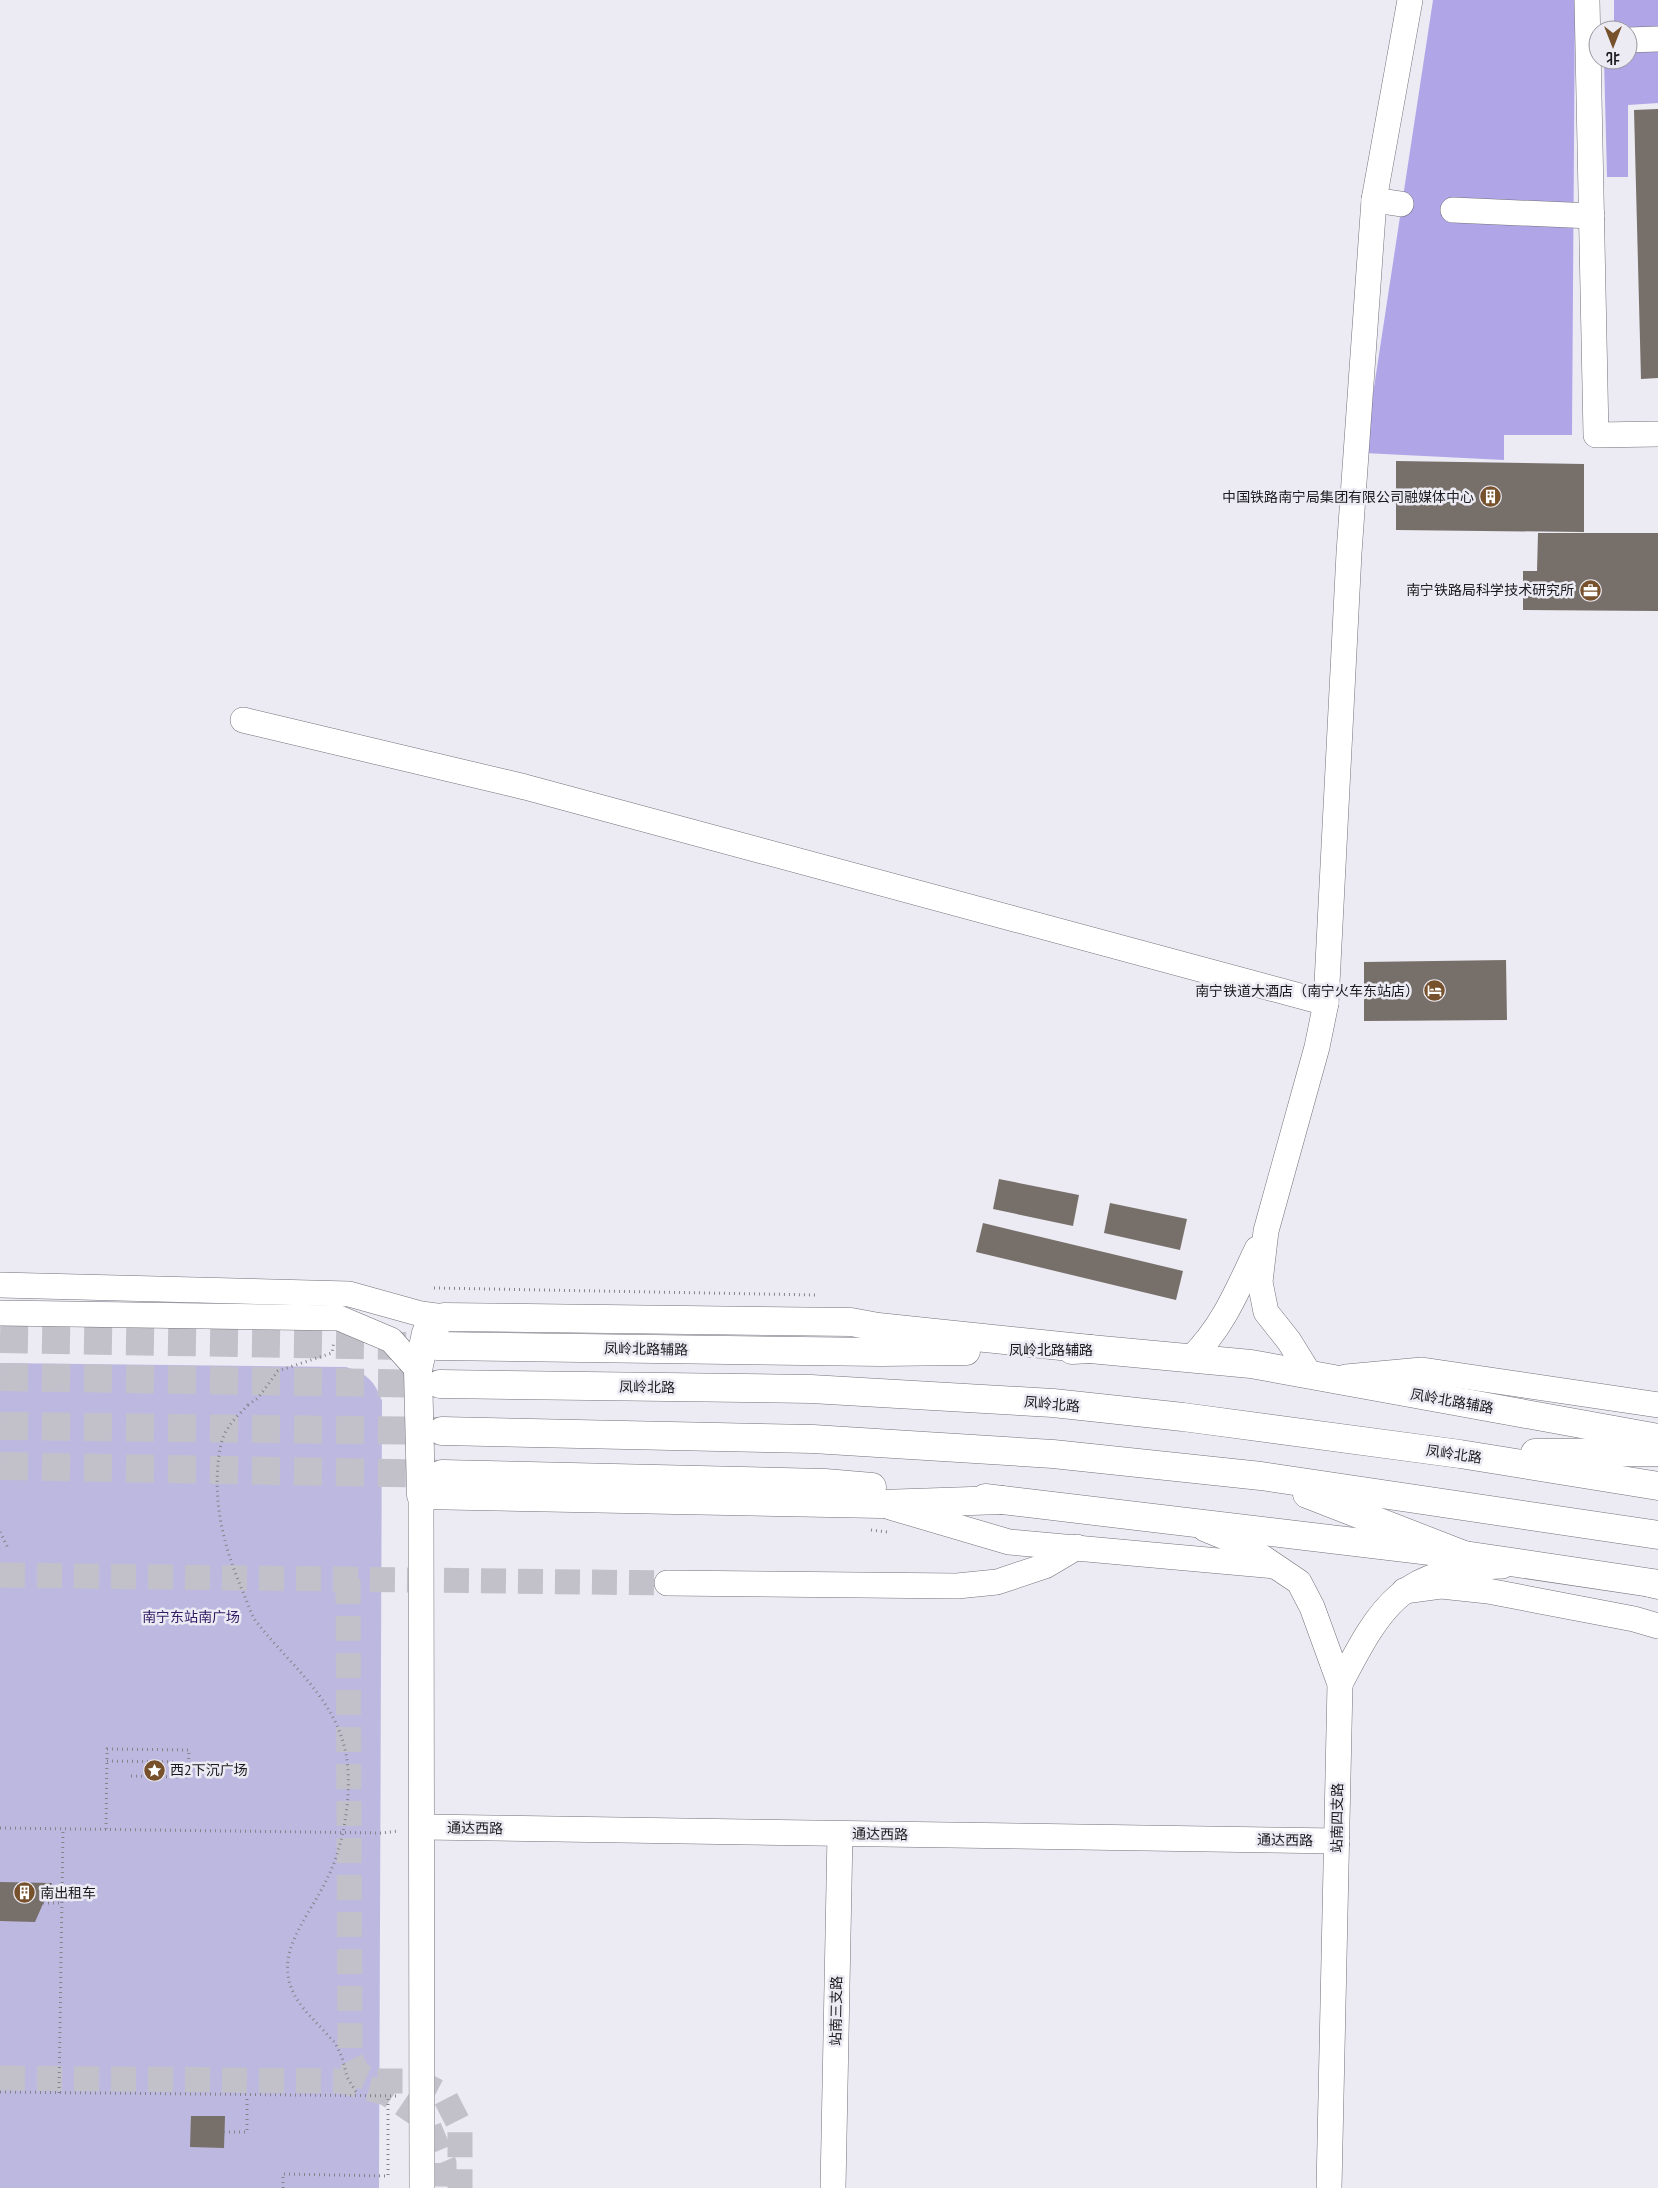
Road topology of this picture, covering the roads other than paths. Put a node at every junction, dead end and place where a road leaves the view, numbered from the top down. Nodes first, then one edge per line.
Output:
1 (1410, 0) edge
2 (1587, 0) edge
3 (1590, 20) edge
4 (1658, 39) edge
5 (1638, 40) edge
6 (1593, 70) edge
7 (1374, 200) junction
8 (1401, 204) dead end
9 (1453, 210) dead end
10 (1592, 216) junction
11 (1658, 434) edge
12 (243, 720) dead end
13 (1326, 1002) junction
14 (1266, 1231) junction
15 (0, 1285) edge
16 (0, 1313) edge
17 (444, 1317) junction
18 (437, 1346) tunnel mouth
19 (1090, 1349) junction
20 (1191, 1358) junction
21 (429, 1376) junction
22 (1319, 1377) junction
23 (1658, 1405) edge
24 (442, 1432) tunnel mouth
25 (1658, 1438) edge
26 (1658, 1452) edge
27 (1460, 1454) junction
28 (442, 1474) tunnel mouth
29 (1261, 1476) junction
30 (1658, 1486) edge
31 (422, 1495) junction
32 (1002, 1500) junction
33 (881, 1504) junction
34 (1189, 1522) junction
35 (1658, 1535) edge
36 (1077, 1547) junction
37 (1464, 1555) junction
38 (1534, 1565) junction
39 (1276, 1566) junction
40 (667, 1583) tunnel mouth
41 (1655, 1584) edge
42 (1404, 1591) junction
43 (1658, 1626) edge
44 (1340, 1684) junction
45 (422, 1828) junction
46 (840, 1834) junction
47 (1337, 1841) junction
48 (422, 2188) edge
49 (833, 2188) edge
50 (1329, 2188) edge

1 - 7 street
2 - 3 street
4 - 5 street
6 - 10 street
7 - 8 street
7 - 13 street
9 - 10 street
10 - 11 street
12 - 13 street
13 - 14 street
14 - 20 street
14 - 22 street
15 - 17 street
16 - 21 street
17 - 19 main road
17 - 21 main road
18 - 19 main road, 凤岭北路辅路
19 - 20 main road, 凤岭北路辅路
20 - 22 main road, 凤岭北路辅路
21 - 27 main road, 凤岭北路
21 - 31 main road
22 - 23 street
22 - 25 main road, 凤岭北路辅路
24 - 29 main road
26 - 27 main road
27 - 30 main road, 凤岭北路
28 - 32 main road
29 - 35 main road
29 - 37 main road
31 - 33 main road
31 - 45 street
32 - 33 main road
32 - 34 main road
33 - 36 street
34 - 37 main road
34 - 39 street, 站南四支路
36 - 39 street
36 - 40 street
37 - 38 main road
38 - 41 main road
38 - 42 street
39 - 44 street, 站南四支路
42 - 43 street
42 - 44 street
44 - 47 street, 站南四支路
45 - 46 street, 通达西路
45 - 48 street
46 - 47 street, 通达西路
46 - 49 street, 站南三支路
47 - 50 street, 站南四支路

